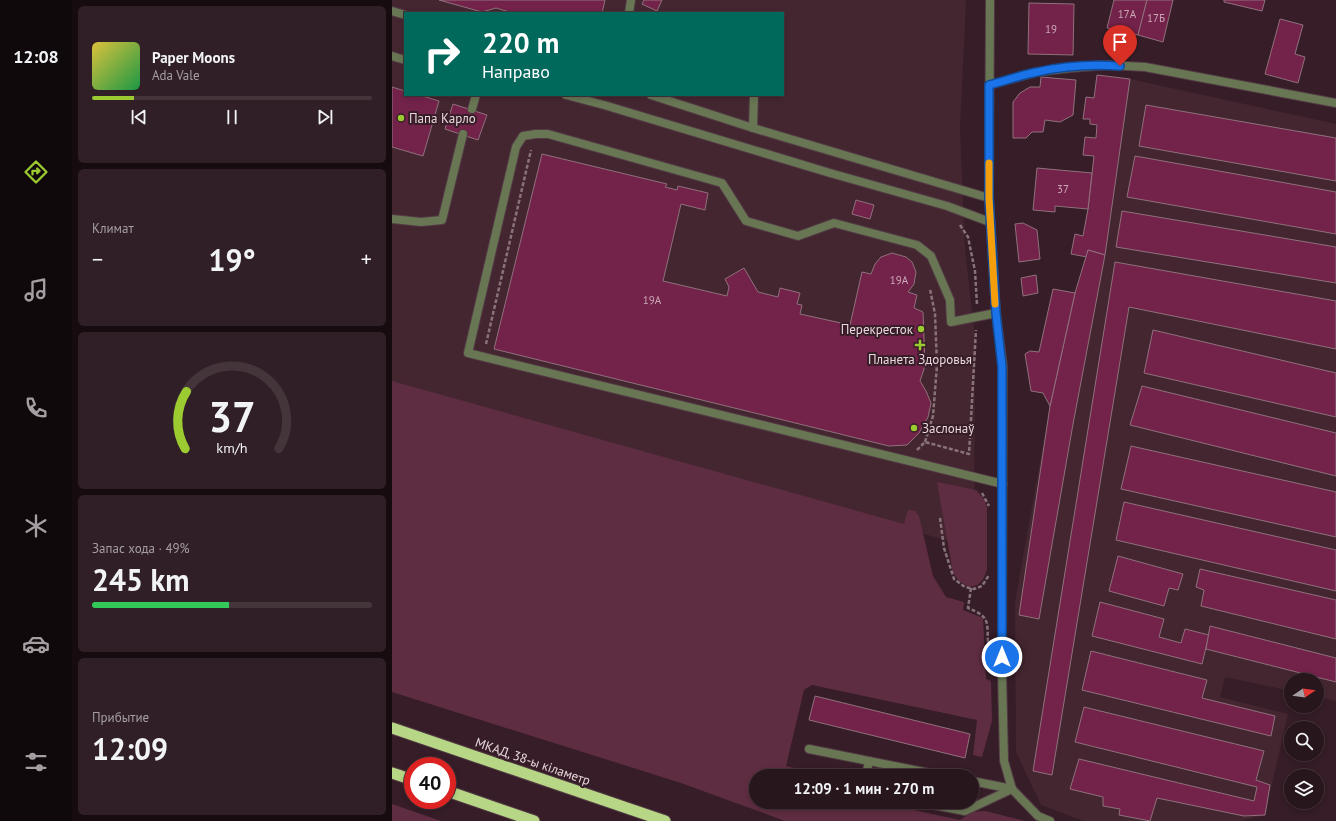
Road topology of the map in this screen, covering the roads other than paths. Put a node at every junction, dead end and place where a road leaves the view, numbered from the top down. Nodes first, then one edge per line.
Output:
1 (631, 0) edge
2 (990, 0) edge
3 (392, 11) edge
4 (629, 12) edge
5 (404, 15) edge
6 (392, 56) edge
7 (404, 60) edge
8 (989, 85) junction
9 (476, 96) edge
10 (570, 96) edge
11 (654, 96) edge
12 (754, 96) edge
13 (1336, 103) edge
14 (472, 110) dead end
15 (753, 128) junction
16 (463, 134) dead end
17 (989, 198) junction
18 (392, 219) edge
19 (990, 222) junction
20 (996, 313) junction
21 (1003, 484) junction
22 (392, 728) edge
23 (809, 749) dead end
24 (869, 761) junction
25 (867, 769) edge
26 (909, 769) edge
27 (392, 773) edge
28 (404, 777) edge
29 (979, 782) edge
30 (1012, 789) junction
31 (456, 794) edge
32 (979, 804) edge
33 (955, 809) edge
34 (969, 809) edge
35 (534, 821) edge
36 (666, 821) edge
37 (1050, 821) edge

1 - 4 street
2 - 8 street
3 - 5 street
6 - 7 street
8 - 13 street
8 - 17 street
9 - 14 street
10 - 19 street
11 - 15 street
12 - 15 street
15 - 17 street
16 - 18 street
17 - 19 street
19 - 20 street
20 - 21 street
20 - 21 street
21 - 30 street
22 - 36 highway, МКАД, 38-ы кіламетр
23 - 24 street
24 - 25 street
24 - 26 street
27 - 28 highway
29 - 30 street
30 - 32 street
30 - 37 street
31 - 35 highway
33 - 34 street

